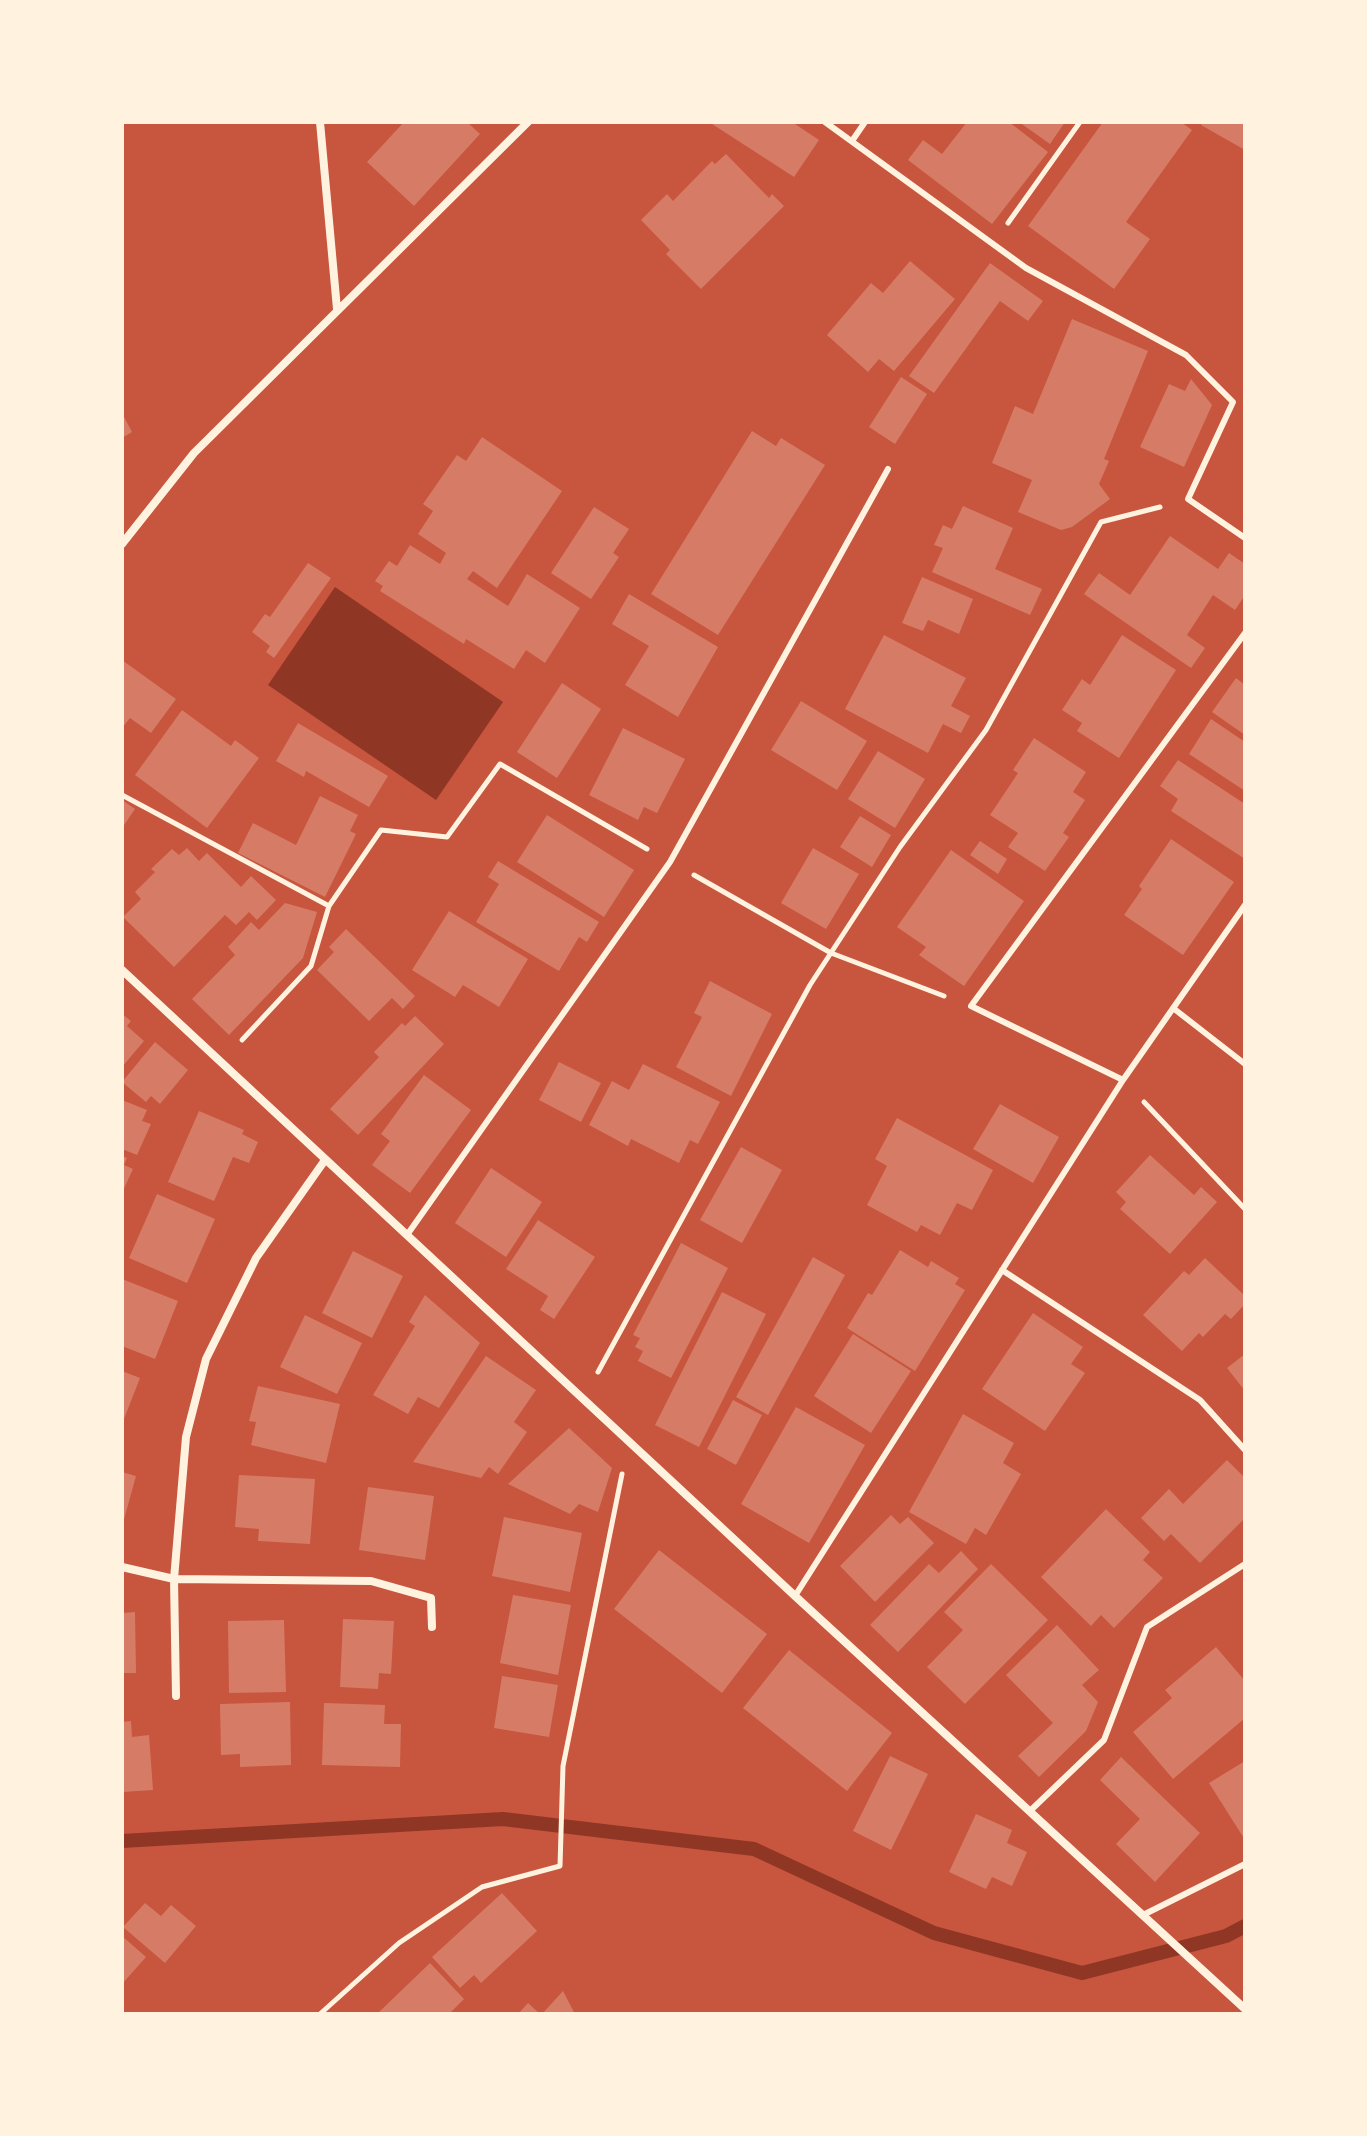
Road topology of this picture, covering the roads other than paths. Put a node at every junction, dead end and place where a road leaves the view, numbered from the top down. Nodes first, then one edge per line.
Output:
1 (320, 122) edge
2 (528, 122) edge
3 (825, 122) edge
4 (865, 122) edge
5 (852, 141) junction
6 (337, 309) junction
7 (888, 469) dead end
8 (1245, 538) edge
9 (122, 544) edge
10 (1245, 633) edge
11 (1245, 905) edge
12 (122, 970) edge
13 (1173, 1008) junction
14 (1245, 1064) edge
15 (1123, 1080) junction
16 (325, 1160) junction
17 (407, 1235) junction
18 (1002, 1270) junction
19 (1245, 1450) edge
20 (1245, 1564) edge
21 (122, 1567) edge
22 (174, 1579) junction
23 (795, 1596) junction
24 (432, 1627) dead end
25 (176, 1696) dead end
26 (1030, 1811) junction
27 (1245, 1864) edge
28 (1143, 1915) junction
29 (1245, 2009) edge

1 - 6 street
2 - 6 street
3 - 5 lane
4 - 5 lane
5 - 8 lane
6 - 9 street
7 - 17 lane
10 - 15 lane
11 - 13 lane
12 - 16 street
13 - 14 lane
13 - 15 lane
15 - 18 lane
16 - 17 street
16 - 22 street
17 - 23 street
18 - 19 lane
18 - 23 lane
20 - 26 lane
21 - 22 street
22 - 24 street
22 - 25 street
23 - 26 street
26 - 28 street
27 - 28 lane
28 - 29 street

